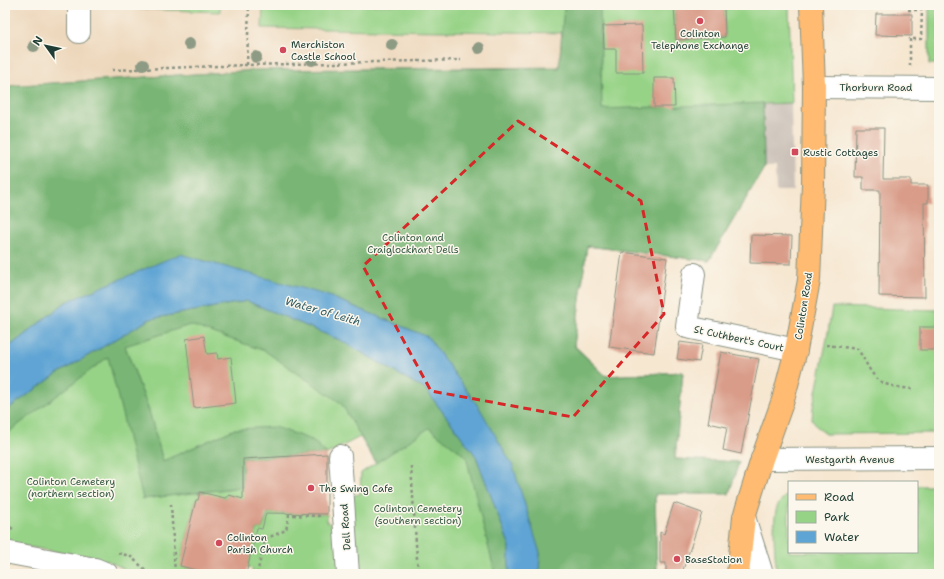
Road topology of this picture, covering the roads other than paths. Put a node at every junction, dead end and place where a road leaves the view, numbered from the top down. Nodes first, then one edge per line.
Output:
1 (79, 5) edge
2 (811, 5) edge
3 (79, 32) dead end
4 (814, 86) junction
5 (939, 88) edge
6 (694, 274) dead end
7 (796, 350) junction
8 (340, 456) dead end
9 (762, 458) junction
10 (939, 458) edge
11 (744, 516) junction
12 (5, 552) edge
13 (107, 574) edge
14 (348, 574) edge
15 (738, 574) edge
16 (762, 574) edge

1 - 3 street
2 - 4 main road, Colinton Road
4 - 5 street, Thorburn Road
4 - 7 main road, Colinton Road
6 - 7 street, St Cuthbert's Court
7 - 9 main road, Colinton Road
8 - 14 street, Dell Road
9 - 10 street, Westgarth Avenue
9 - 11 main road, Colinton Road
11 - 15 main road, Colinton Road
11 - 16 street
12 - 13 street

